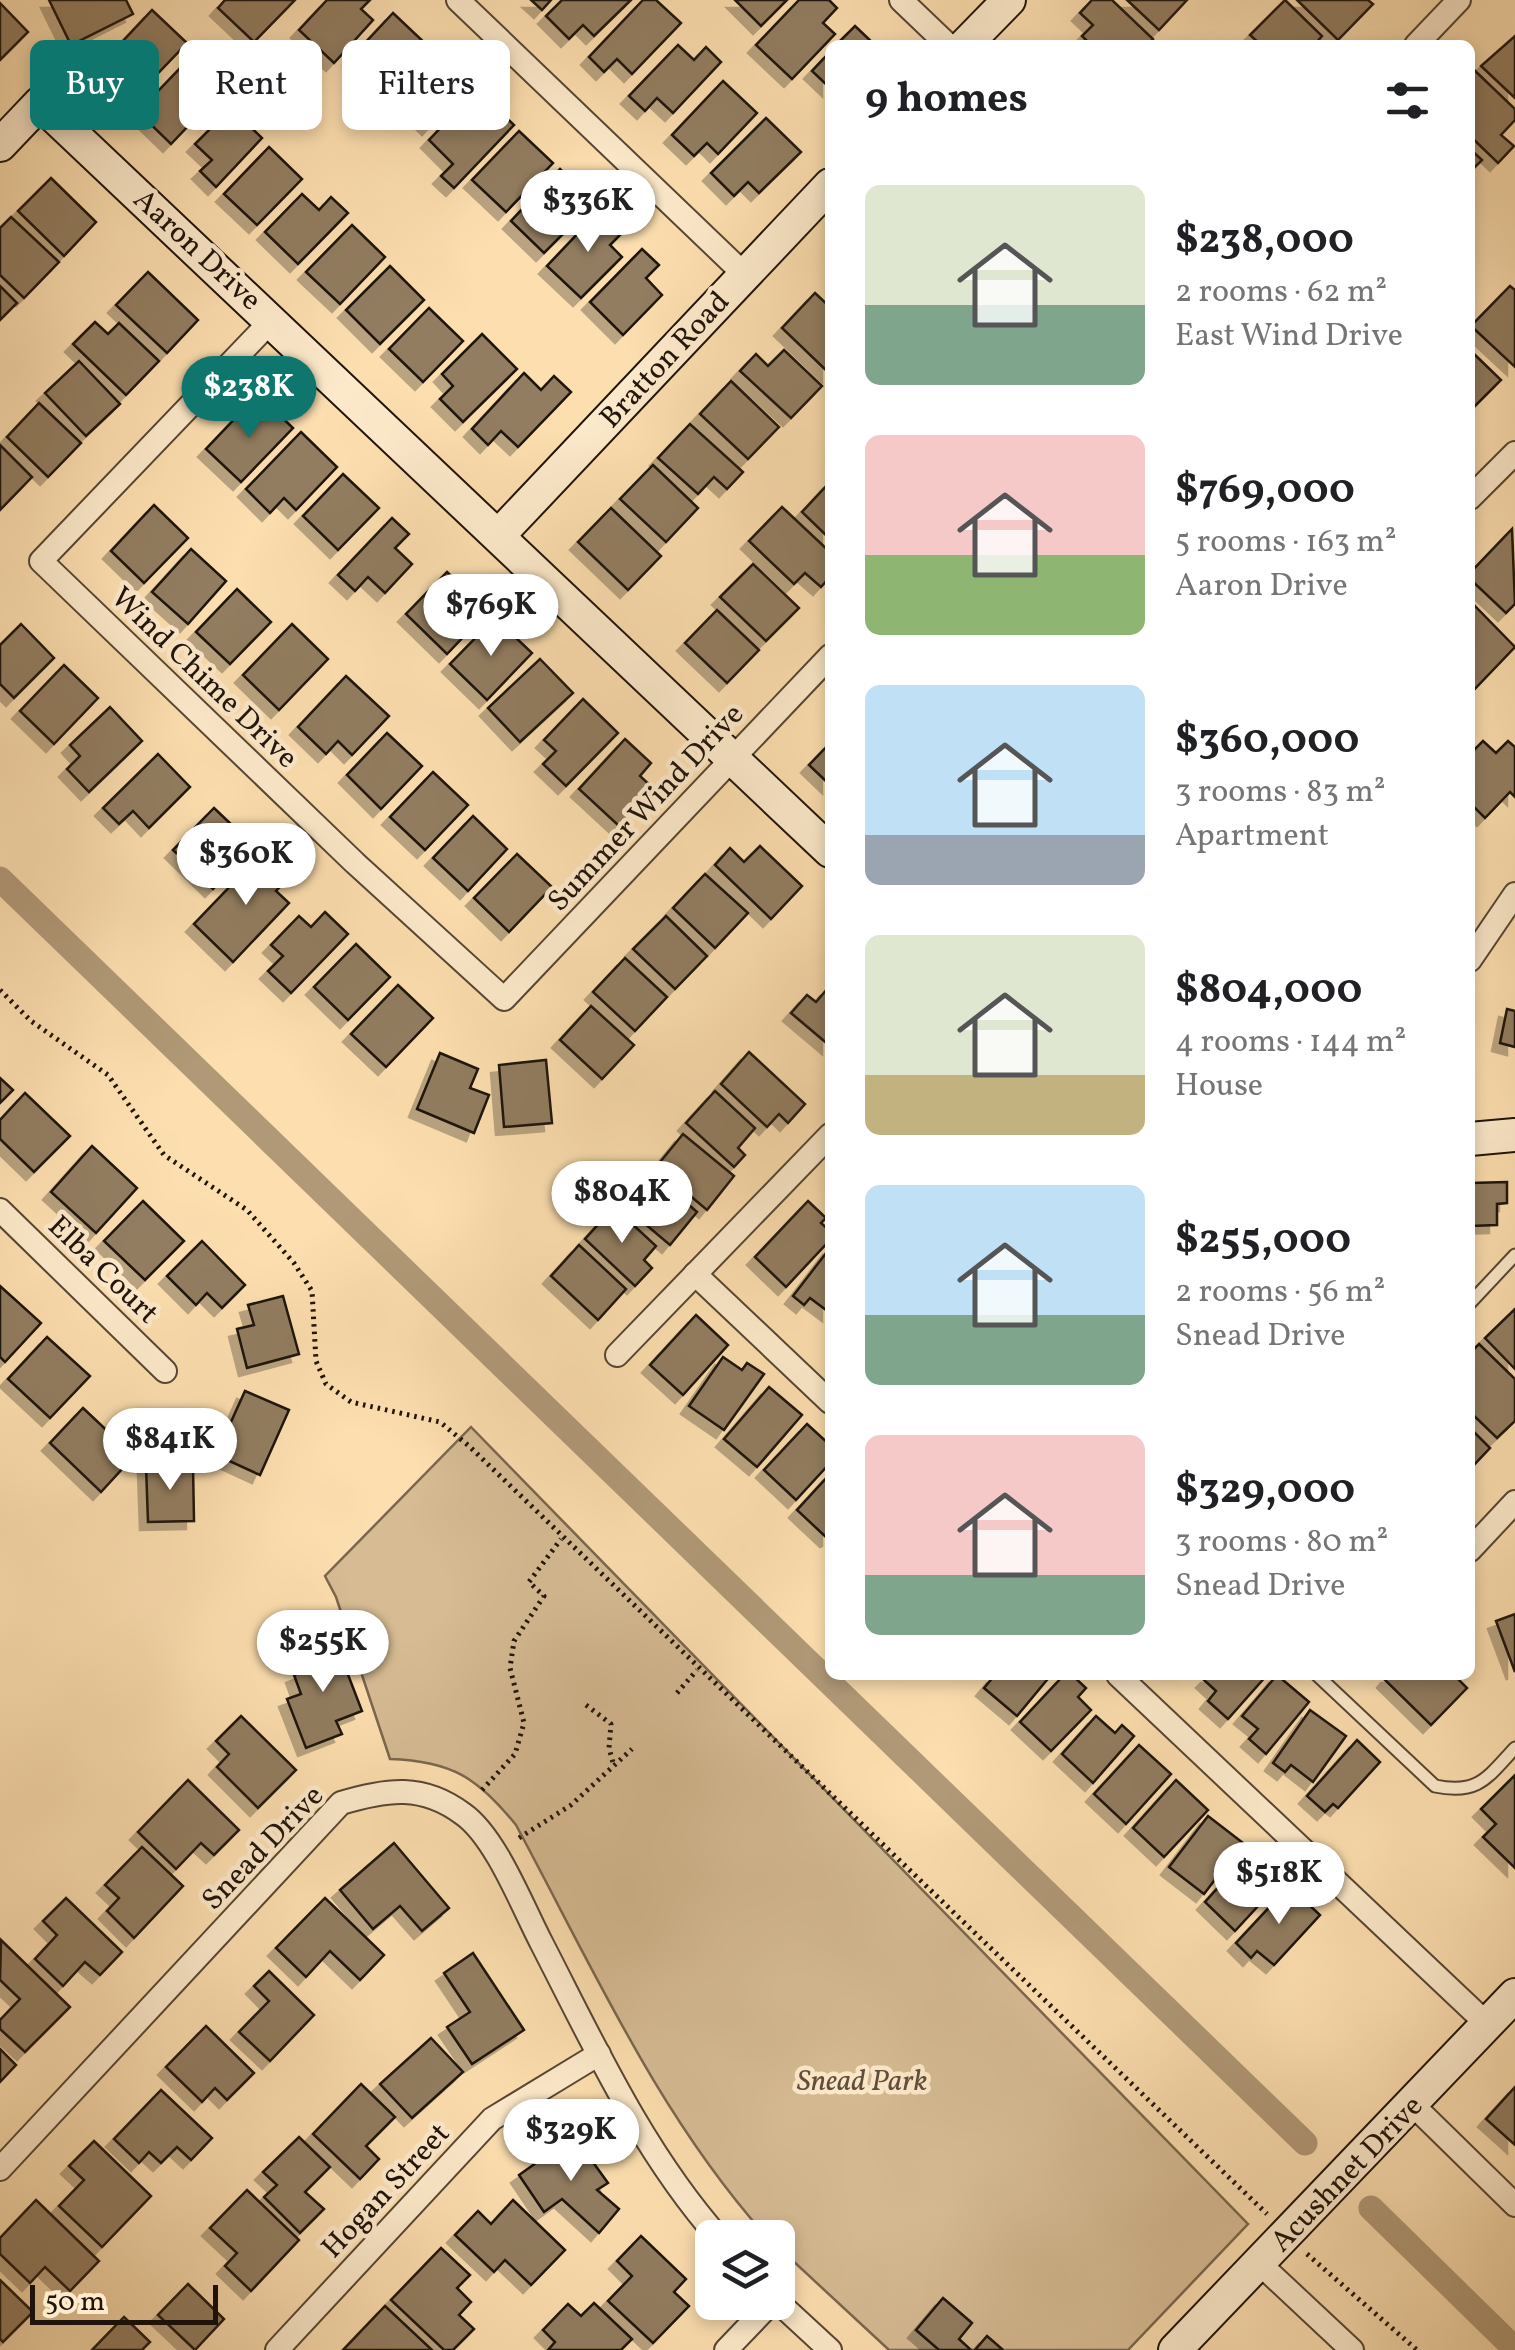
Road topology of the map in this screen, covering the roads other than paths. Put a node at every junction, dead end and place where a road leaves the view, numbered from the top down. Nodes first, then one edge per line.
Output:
1 (458, 0) edge
2 (901, 0) edge
3 (1008, 0) edge
4 (1459, 0) edge
5 (943, 40) edge
6 (970, 40) edge
7 (1421, 40) edge
8 (0, 145) edge
9 (825, 190) edge
10 (744, 274) junction
11 (273, 319) junction
12 (1515, 452) edge
13 (1475, 493) edge
14 (499, 535) junction
15 (825, 661) edge
16 (733, 758) junction
17 (825, 846) edge
18 (1515, 894) edge
19 (1475, 953) edge
20 (504, 999) joint
21 (1515, 1135) edge
22 (1475, 1139) edge
23 (825, 1140) edge
24 (0, 1210) edge
25 (1515, 1255) edge
26 (695, 1274) junction
27 (1475, 1298) edge
28 (618, 1354) dead end
29 (166, 1371) dead end
30 (825, 1397) edge
31 (1515, 1502) edge
32 (1475, 1545) edge
33 (1123, 1680) edge
34 (1322, 1680) edge
35 (1515, 1748) edge
36 (1515, 1995) edge
37 (1487, 2024) junction
38 (599, 2054) junction
39 (1413, 2105) junction
40 (0, 2170) edge
41 (1515, 2204) edge
42 (703, 2220) edge
43 (1259, 2263) junction
44 (795, 2319) edge
45 (757, 2320) edge
46 (277, 2350) edge
47 (726, 2350) edge
48 (830, 2350) edge
49 (1174, 2350) edge
50 (1352, 2350) edge

1 - 10 street
2 - 5 street
3 - 6 street
4 - 7 street
8 - 11 street, Aaron Drive
9 - 10 street, Bratton Road
10 - 14 street, Bratton Road
11 - 14 street, Aaron Drive
11 - 20 street, Wind Chime Drive
12 - 13 street
14 - 16 street, Aaron Drive
15 - 16 street, Summer Wind Drive
16 - 17 street, Aaron Drive
16 - 20 street, Summer Wind Drive
18 - 19 street
21 - 22 street
23 - 26 street
24 - 29 street, Elba Court
25 - 27 lane
26 - 28 street
26 - 30 street
31 - 32 street
33 - 37 street
34 - 35 lane
36 - 37 street, Acushnet Drive
37 - 39 street, Acushnet Drive
38 - 40 street, Snead Drive
38 - 42 street, Snead Drive
38 - 46 street, Hogan Street
39 - 41 street
39 - 43 street, Acushnet Drive
43 - 49 street, Acushnet Drive
43 - 50 street
44 - 48 street
45 - 47 street

